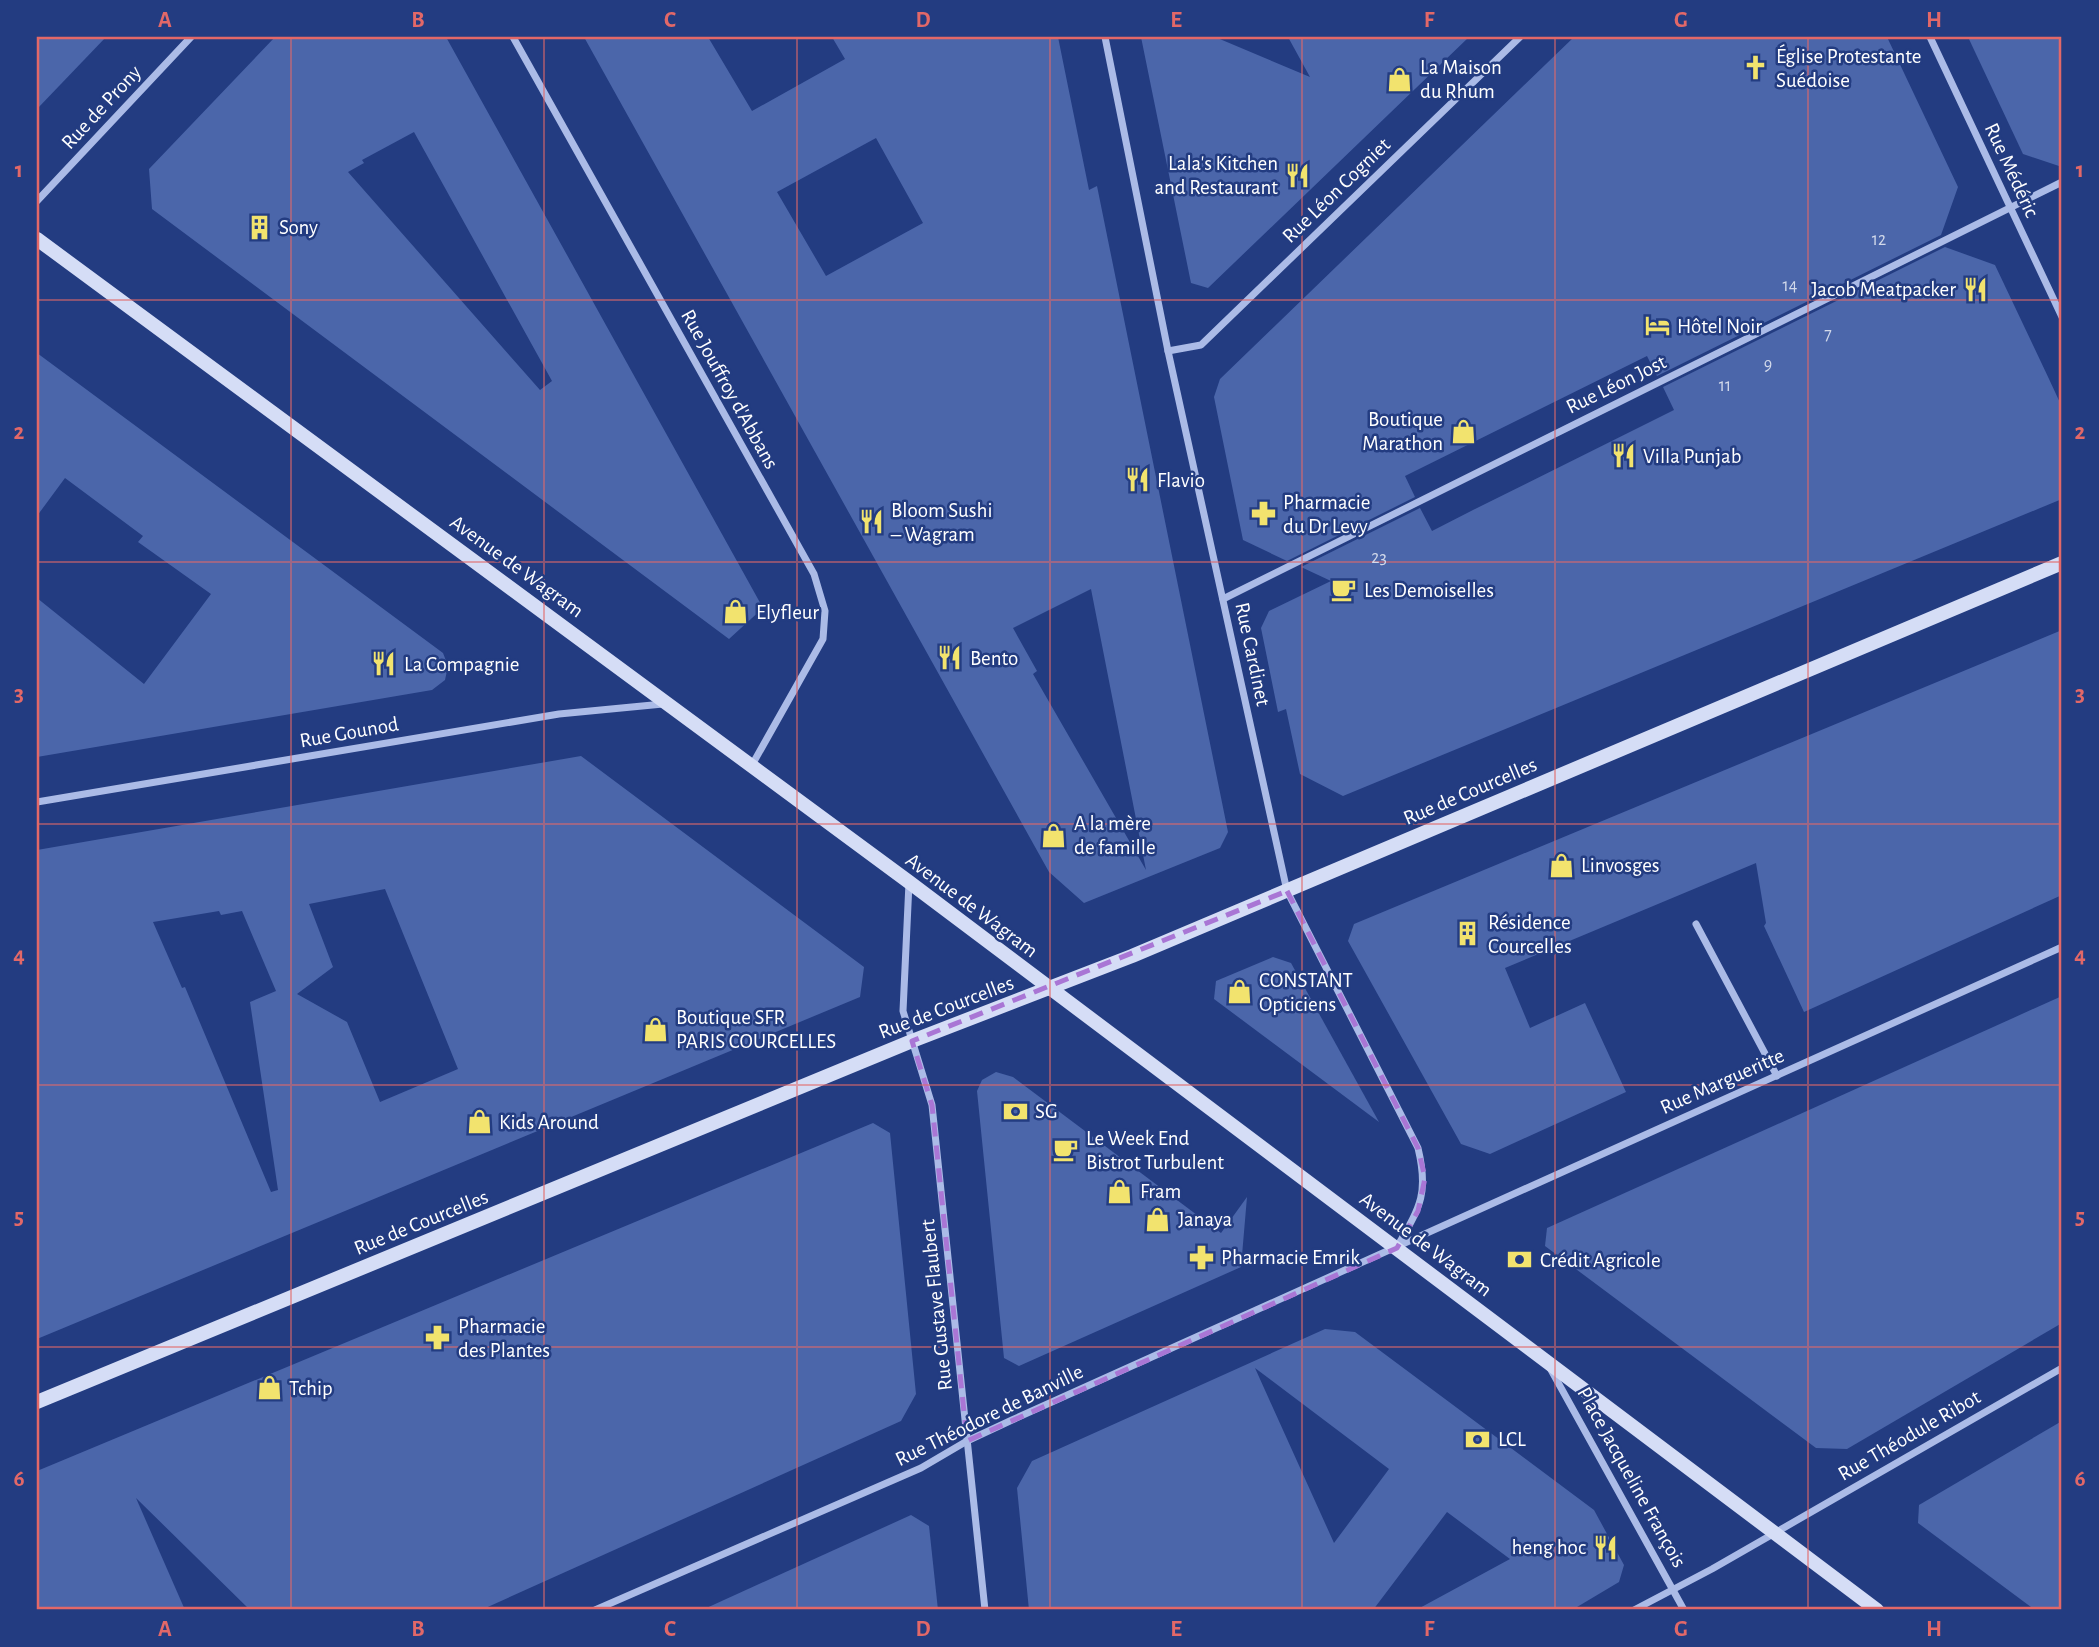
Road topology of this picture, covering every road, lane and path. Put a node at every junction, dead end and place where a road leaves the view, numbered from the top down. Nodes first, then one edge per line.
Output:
1 (191, 37) edge
2 (513, 37) edge
3 (1105, 37) edge
4 (1520, 37) edge
5 (1930, 37) edge
6 (2062, 182) edge
7 (37, 201) edge
8 (2010, 207) junction
9 (37, 239) edge
10 (2062, 317) edge
11 (1168, 351) junction
12 (2062, 564) edge
13 (1223, 599) junction
14 (667, 703) junction
15 (751, 765) junction
16 (37, 802) edge
17 (909, 882) junction
18 (1287, 891) junction
19 (1696, 924) dead end
20 (2062, 947) edge
21 (1049, 990) junction
22 (912, 1041) junction
23 (1777, 1076) junction
24 (1397, 1248) junction
25 (1545, 1359) junction
26 (2062, 1368) edge
27 (37, 1402) edge
28 (967, 1441) junction
29 (1774, 1534) junction
30 (1674, 1587) junction
31 (595, 1610) edge
32 (985, 1610) edge
33 (1634, 1610) edge
34 (1684, 1610) edge
35 (1877, 1610) edge

1 - 7 street, Rue de Prony
2 - 15 street, Rue Jouffroy d'Abbans
3 - 11 street, Rue Cardinet
4 - 11 street, Rue Léon Cogniet
5 - 8 street, Rue Médéric
6 - 8 street, Rue Léon Jost
8 - 10 street, Rue Médéric
8 - 13 street, Rue Léon Jost
9 - 14 main road, Avenue de Wagram
11 - 13 street, Rue Cardinet
12 - 18 main road, Rue de Courcelles
13 - 18 street, Rue Cardinet
14 - 15 main road, Avenue de Wagram
14 - 16 street, Rue Gounod
15 - 17 main road, Avenue de Wagram
17 - 21 main road, Avenue de Wagram
17 - 22 street, Rue Gustave Flaubert
18 - 21 main road, Rue de Courcelles
18 - 24 street, Rue Cardinet
19 - 23 street
20 - 23 street, Rue Margueritte
21 - 22 main road, Rue de Courcelles
21 - 24 main road, Avenue de Wagram
22 - 27 main road, Rue de Courcelles
22 - 28 street, Rue Gustave Flaubert
23 - 24 street, Rue Margueritte
24 - 25 main road, Avenue de Wagram
24 - 28 street, Rue Théodore de Banville
25 - 29 main road, Avenue de Wagram
25 - 30 street, Place Jacqueline François
26 - 29 street, Rue Théodule Ribot
28 - 31 street, Rue Théodore de Banville
28 - 32 street, Rue Gustave Flaubert
29 - 30 street, Place Jacqueline François
29 - 35 main road, Avenue de Wagram
30 - 33 street
30 - 34 street

